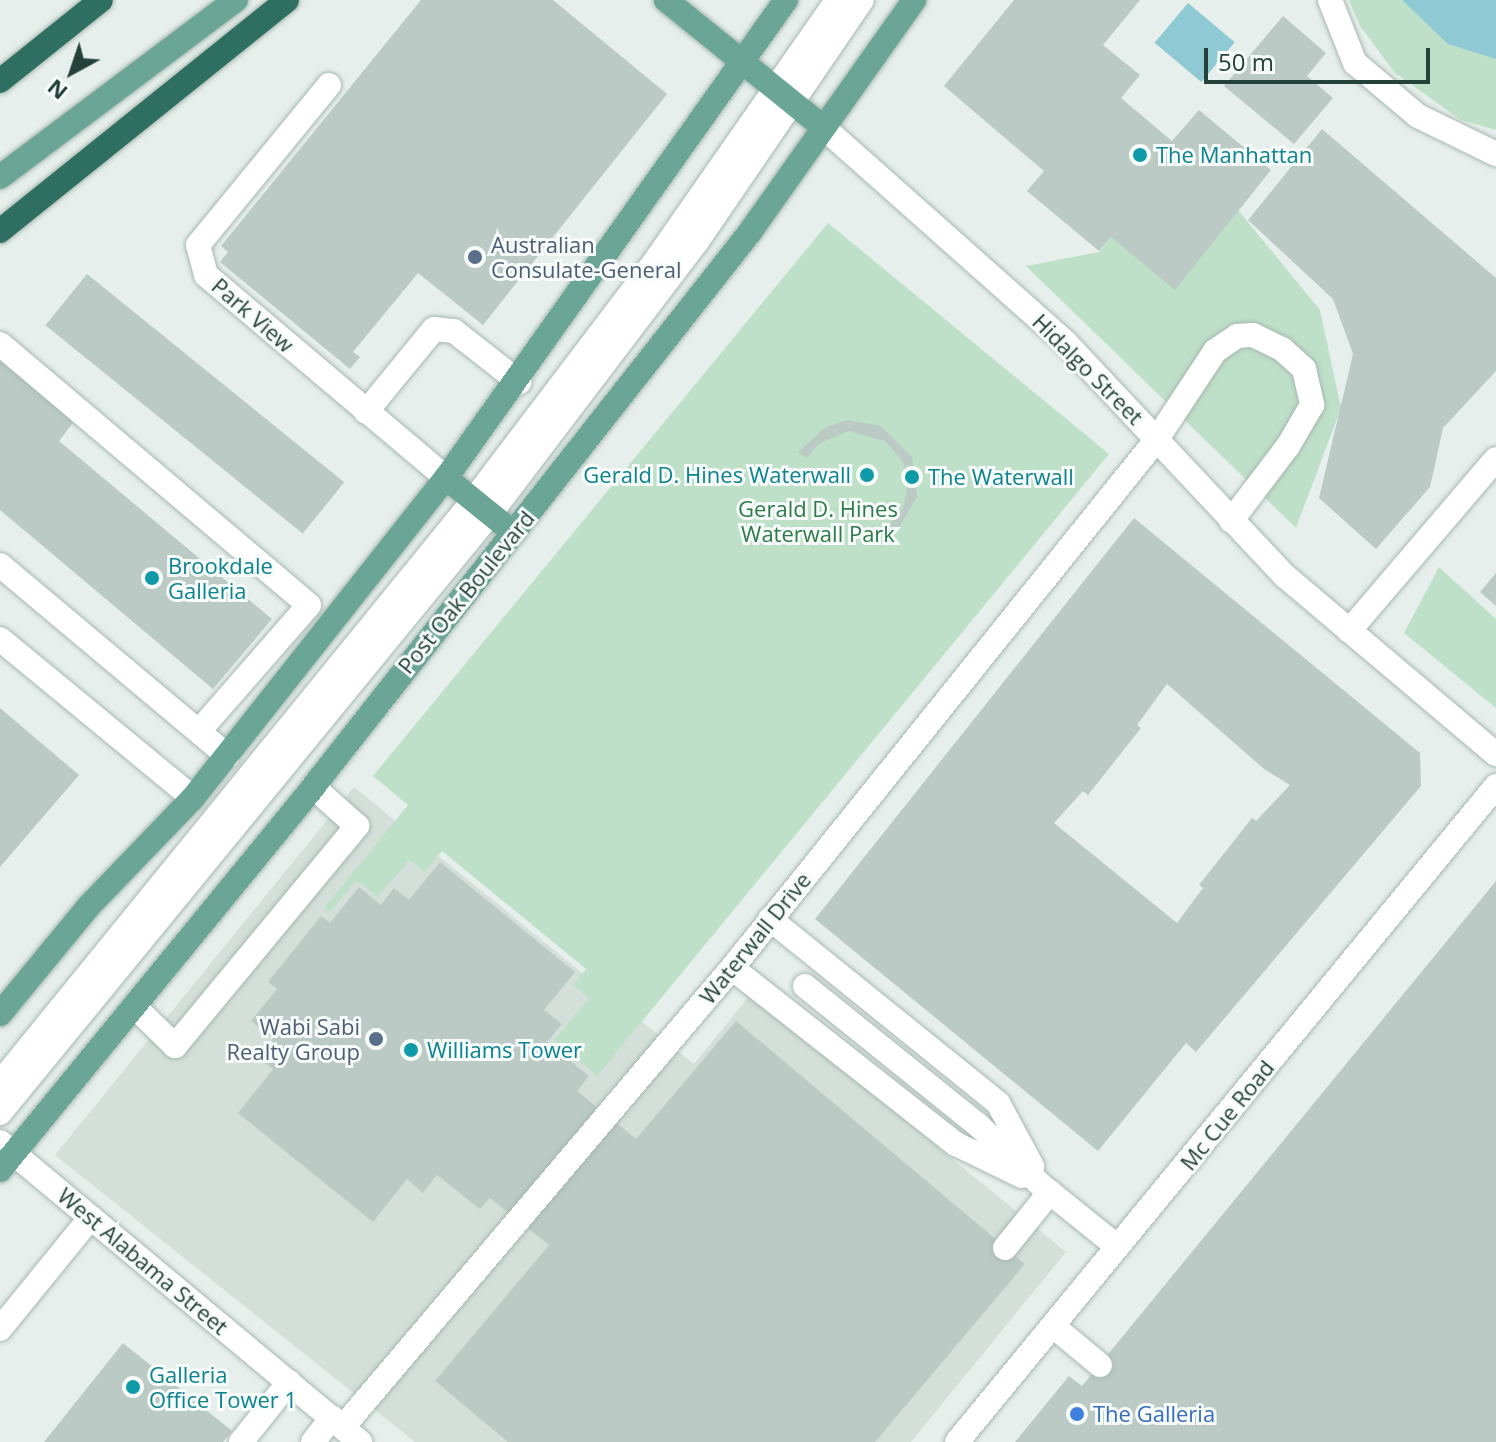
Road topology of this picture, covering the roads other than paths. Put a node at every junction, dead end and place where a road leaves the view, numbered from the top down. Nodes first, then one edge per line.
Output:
1 (101, 0) edge
2 (236, 0) edge
3 (287, 0) edge
4 (666, 0) edge
5 (786, 0) edge
6 (837, 0) edge
7 (862, 0) edge
8 (914, 0) edge
9 (1330, 0) edge
10 (743, 62) junction
11 (0, 81) edge
12 (329, 85) dead end
13 (784, 96) junction
14 (823, 127) junction
15 (1496, 154) edge
16 (0, 177) edge
17 (0, 231) edge
18 (0, 344) edge
19 (519, 382) junction
20 (366, 412) junction
21 (1157, 439) junction
22 (1496, 459) edge
23 (446, 478) junction
24 (481, 507) junction
25 (1231, 521) junction
26 (514, 533) junction
27 (0, 565) edge
28 (1349, 631) junction
29 (0, 639) edge
30 (199, 731) junction
31 (1496, 754) edge
32 (228, 756) junction
33 (1496, 786) edge
34 (313, 787) junction
35 (193, 798) junction
36 (770, 919) junction
37 (732, 968) junction
38 (805, 986) dead end
39 (135, 1007) junction
40 (0, 1014) edge
41 (0, 1083) edge
42 (0, 1113) edge
43 (5, 1155) edge
44 (1046, 1189) junction
45 (91, 1217) junction
46 (1118, 1247) junction
47 (1005, 1248) dead end
48 (1053, 1326) junction
49 (0, 1329) edge
50 (1100, 1365) dead end
51 (289, 1382) junction
52 (345, 1429) edge
53 (241, 1442) edge
54 (313, 1442) edge
55 (957, 1442) edge

1 - 11 highway
2 - 16 main road
3 - 17 highway
4 - 10 main road, Hidalgo Street
5 - 10 main road
6 - 13 street
7 - 13 street
8 - 14 main road, Post Oak Boulevard
9 - 15 street
10 - 13 main road, Hidalgo Street
10 - 19 main road
12 - 20 street, Park View
13 - 14 main road, Hidalgo Street
13 - 24 street
14 - 21 street, Hidalgo Street
14 - 26 main road, Post Oak Boulevard
18 - 30 street
19 - 20 street
19 - 23 main road
20 - 23 street, Park View
21 - 25 street, Hidalgo Street
21 - 25 street, Waterwall Drive
21 - 36 street, Waterwall Drive
22 - 28 street
23 - 24 main road
23 - 32 main road
24 - 26 main road
24 - 41 street
24 - 42 street
25 - 28 street, Hidalgo Street
26 - 34 main road, Post Oak Boulevard
27 - 30 street
28 - 31 street, Hidalgo Street
29 - 35 street
30 - 32 street
32 - 35 main road
33 - 46 street, Mc Cue Road
34 - 39 main road, Post Oak Boulevard
34 - 39 street
35 - 40 main road
36 - 37 street, Waterwall Drive
36 - 44 street
37 - 44 street
37 - 52 street, Waterwall Drive
38 - 44 street
39 - 43 main road, Post Oak Boulevard
43 - 45 street, West Alabama Street
44 - 46 street
44 - 47 street
45 - 49 street
45 - 51 street, West Alabama Street
46 - 48 street, Mc Cue Road
48 - 50 street
48 - 55 street, Mc Cue Road
51 - 52 street, West Alabama Street
51 - 53 street
52 - 54 street, Waterwall Drive

